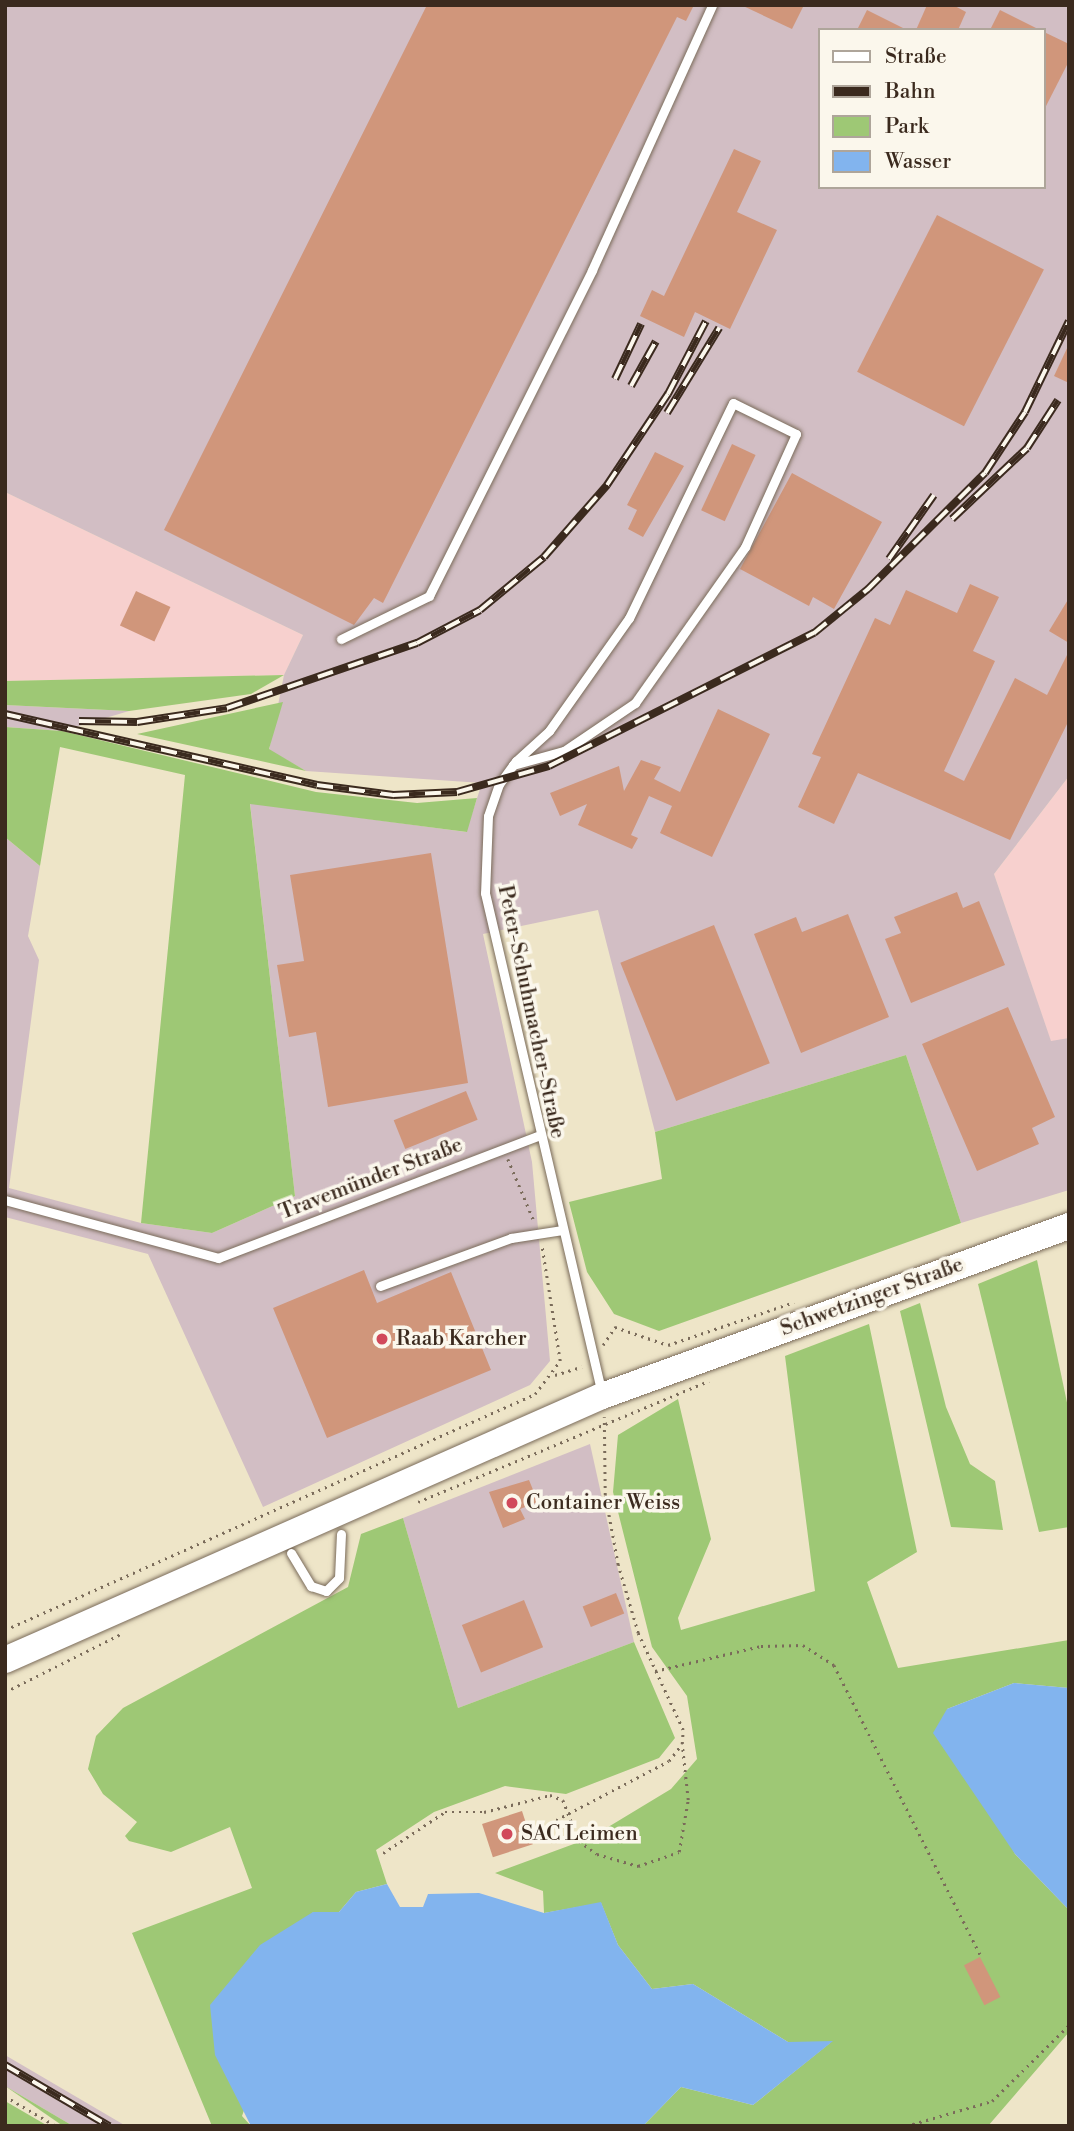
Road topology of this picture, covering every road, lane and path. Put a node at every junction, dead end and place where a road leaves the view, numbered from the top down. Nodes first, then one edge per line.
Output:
1 (712, 5) edge
2 (341, 639) dead end
3 (513, 765) junction
4 (538, 1136) junction
5 (504, 1148) junction
6 (5, 1200) edge
7 (1069, 1226) edge
8 (562, 1230) junction
9 (539, 1232) junction
10 (380, 1286) dead end
11 (799, 1300) dead end
12 (594, 1358) junction
13 (555, 1375) junction
14 (712, 1380) dead end
15 (602, 1396) junction
16 (604, 1427) junction
17 (416, 1503) dead end
18 (341, 1534) dead end
19 (291, 1553) dead end
20 (133, 1628) dead end
21 (5, 1630) edge
22 (5, 1660) edge
23 (655, 1671) junction
24 (5, 1692) edge
25 (682, 1744) junction
26 (572, 1812) junction
27 (556, 1820) dead end
28 (383, 1853) dead end
29 (980, 1954) dead end
30 (1068, 2027) edge
31 (5, 2096) edge
32 (56, 2126) edge
33 (906, 2126) edge

1 - 2 lane
3 - 3 lane, Peter-Schuhmacher-Straße
3 - 4 lane, Peter-Schuhmacher-Straße
4 - 5 lane, Travemünder Straße
4 - 8 lane, Peter-Schuhmacher-Straße
5 - 6 lane, Travemünder Straße
5 - 9 path
7 - 15 main road, Schwetzinger Straße
8 - 9 lane
8 - 12 lane, Peter-Schuhmacher-Straße
9 - 10 lane
9 - 13 path
11 - 12 path
12 - 13 path
12 - 15 lane, Peter-Schuhmacher-Straße
13 - 21 path
14 - 16 path
15 - 16 path
15 - 22 main road, Schwetzinger Straße
16 - 17 path
16 - 23 path
18 - 19 lane
20 - 24 path
23 - 25 path
23 - 29 path
25 - 26 path
25 - 26 path
26 - 27 path
26 - 28 path
30 - 33 path
31 - 32 path

